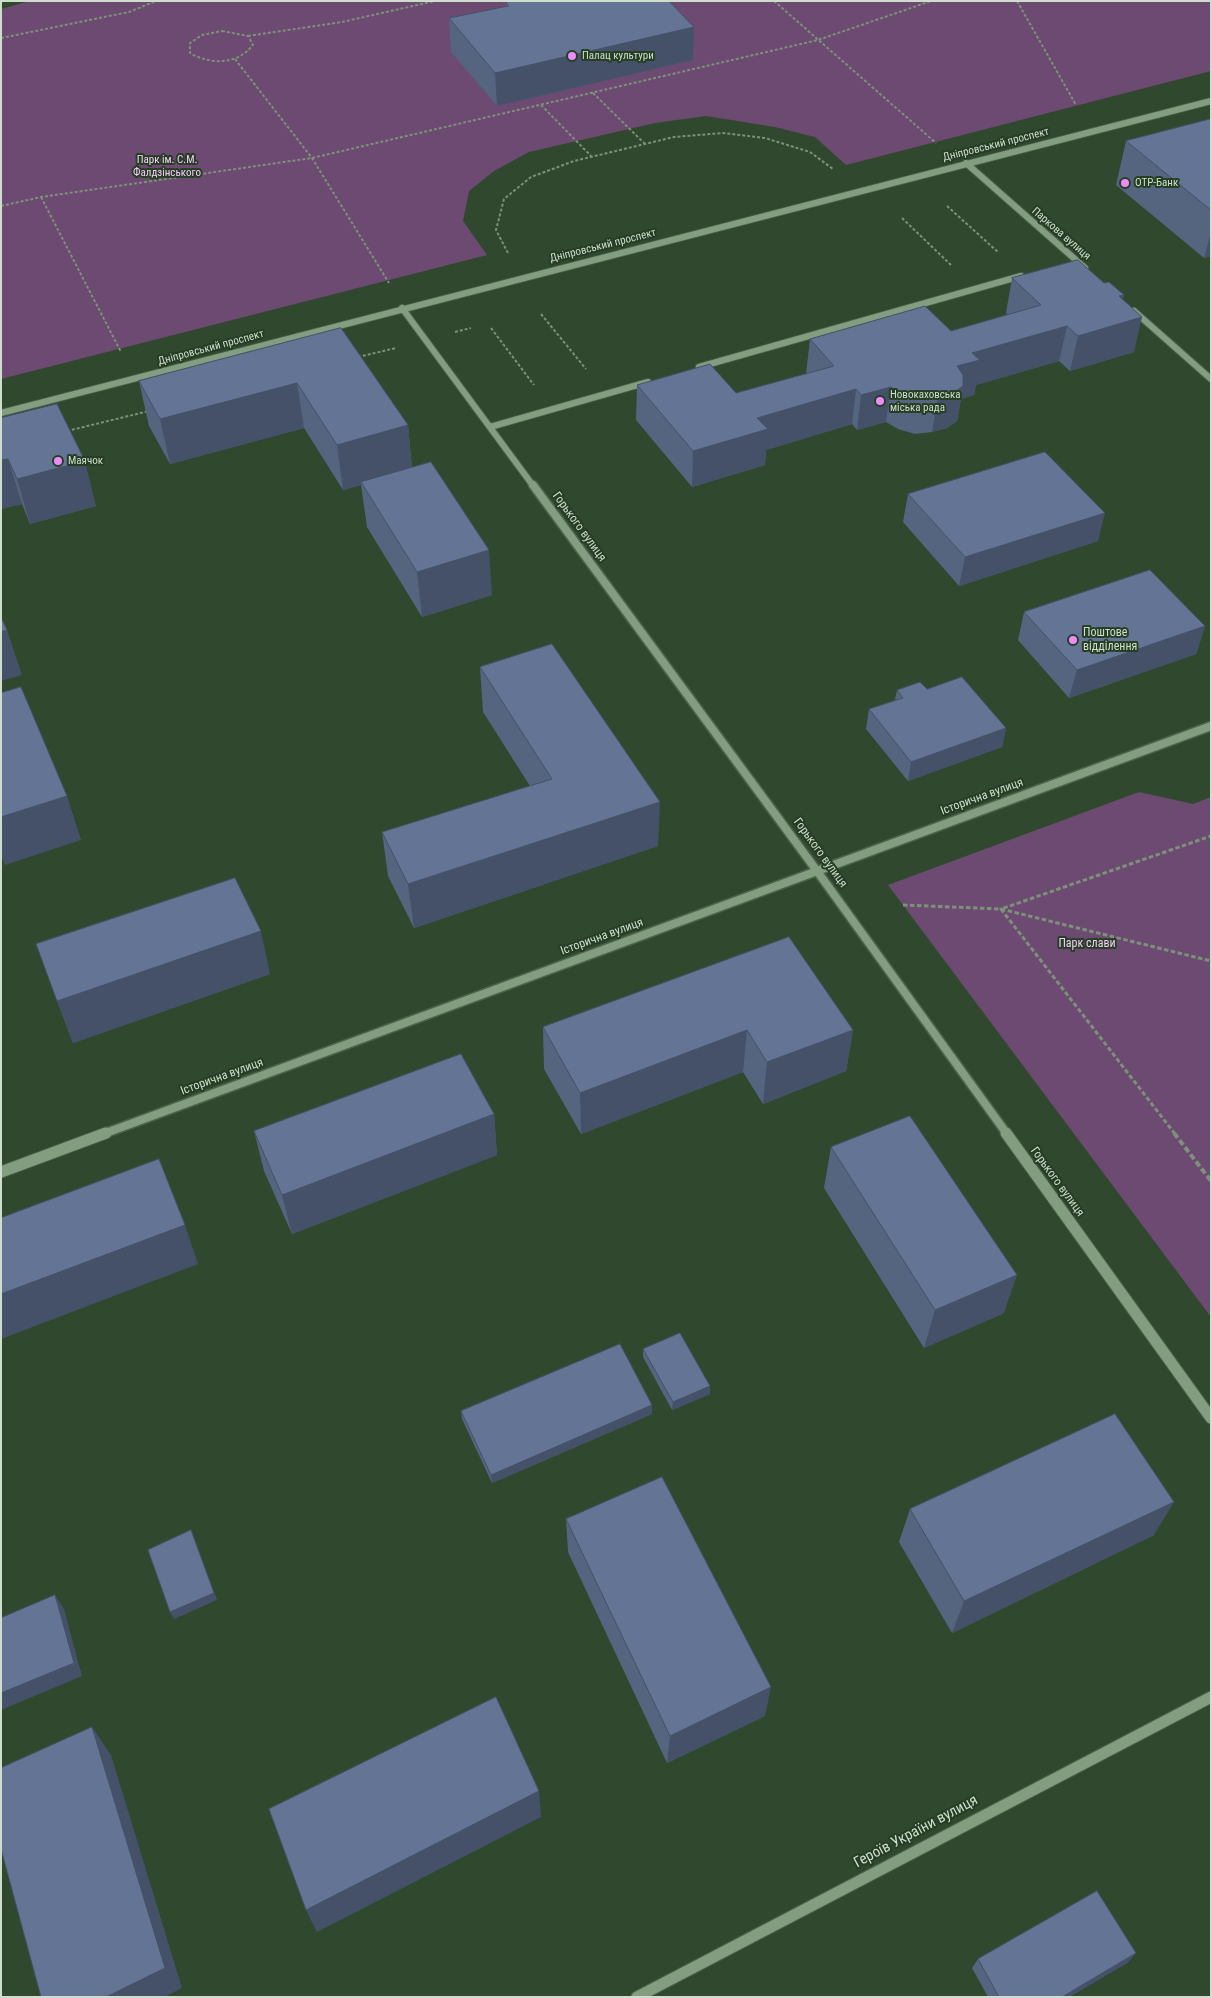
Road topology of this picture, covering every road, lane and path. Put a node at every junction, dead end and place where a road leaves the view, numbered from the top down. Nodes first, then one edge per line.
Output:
1 (156, 1) edge
2 (435, 1) edge
3 (774, 1) edge
4 (931, 1) edge
5 (1017, 1) edge
6 (248, 36) junction
7 (1, 38) edge
8 (818, 40) junction
9 (235, 59) junction
10 (592, 93) junction
11 (1211, 101) edge
12 (540, 105) junction
13 (1076, 105) dead end
14 (935, 142) dead end
15 (645, 144) junction
16 (591, 157) junction
17 (312, 158) junction
18 (966, 163) junction
19 (838, 172) dead end
20 (41, 197) junction
21 (1, 206) edge
22 (902, 218) dead end
23 (511, 257) dead end
24 (1077, 260) junction
25 (1067, 263) edge
26 (957, 271) dead end
27 (1028, 274) edge
28 (1092, 274) edge
29 (388, 281) dead end
30 (1129, 307) edge
31 (402, 308) junction
32 (491, 328) dead end
33 (426, 340) junction
34 (119, 349) dead end
35 (358, 357) edge
36 (692, 370) edge
37 (1211, 379) edge
38 (653, 380) edge
39 (536, 388) dead end
40 (156, 409) edge
41 (1, 413) edge
42 (490, 427) junction
43 (59, 433) edge
44 (1211, 726) edge
45 (1211, 836) edge
46 (817, 871) junction
47 (903, 905) dead end
48 (1001, 909) junction
49 (1211, 961) edge
50 (1, 1172) edge
51 (1211, 1181) edge
52 (1211, 1418) edge
53 (1211, 1697) edge
54 (637, 1997) edge

1 - 7 path
2 - 6 path
3 - 8 path
4 - 8 path
5 - 13 path
6 - 9 path
6 - 9 path
8 - 10 path
8 - 14 path
9 - 17 path
10 - 12 path
10 - 15 path
11 - 18 street, Дніпровський проспект
12 - 16 path
12 - 17 path
15 - 16 path
15 - 19 path
16 - 23 path
17 - 20 path
17 - 29 path
18 - 24 street, Паркова вулиця
18 - 31 street, Дніпровський проспект
20 - 21 path
20 - 34 path
22 - 26 path
24 - 25 street
24 - 28 street, Паркова вулиця
27 - 36 street
30 - 37 street
31 - 33 street, Горького вулиця
31 - 41 street, Дніпровський проспект
32 - 39 path
33 - 35 path
33 - 42 street, Горького вулиця
38 - 42 street
40 - 43 path
42 - 46 street, Горького вулиця
44 - 46 street, Історична вулиця
45 - 48 path
46 - 50 street, Історична вулиця
46 - 52 street, Горького вулиця
47 - 48 path
48 - 49 path
48 - 51 path
53 - 54 street, Героїв України вулиця

